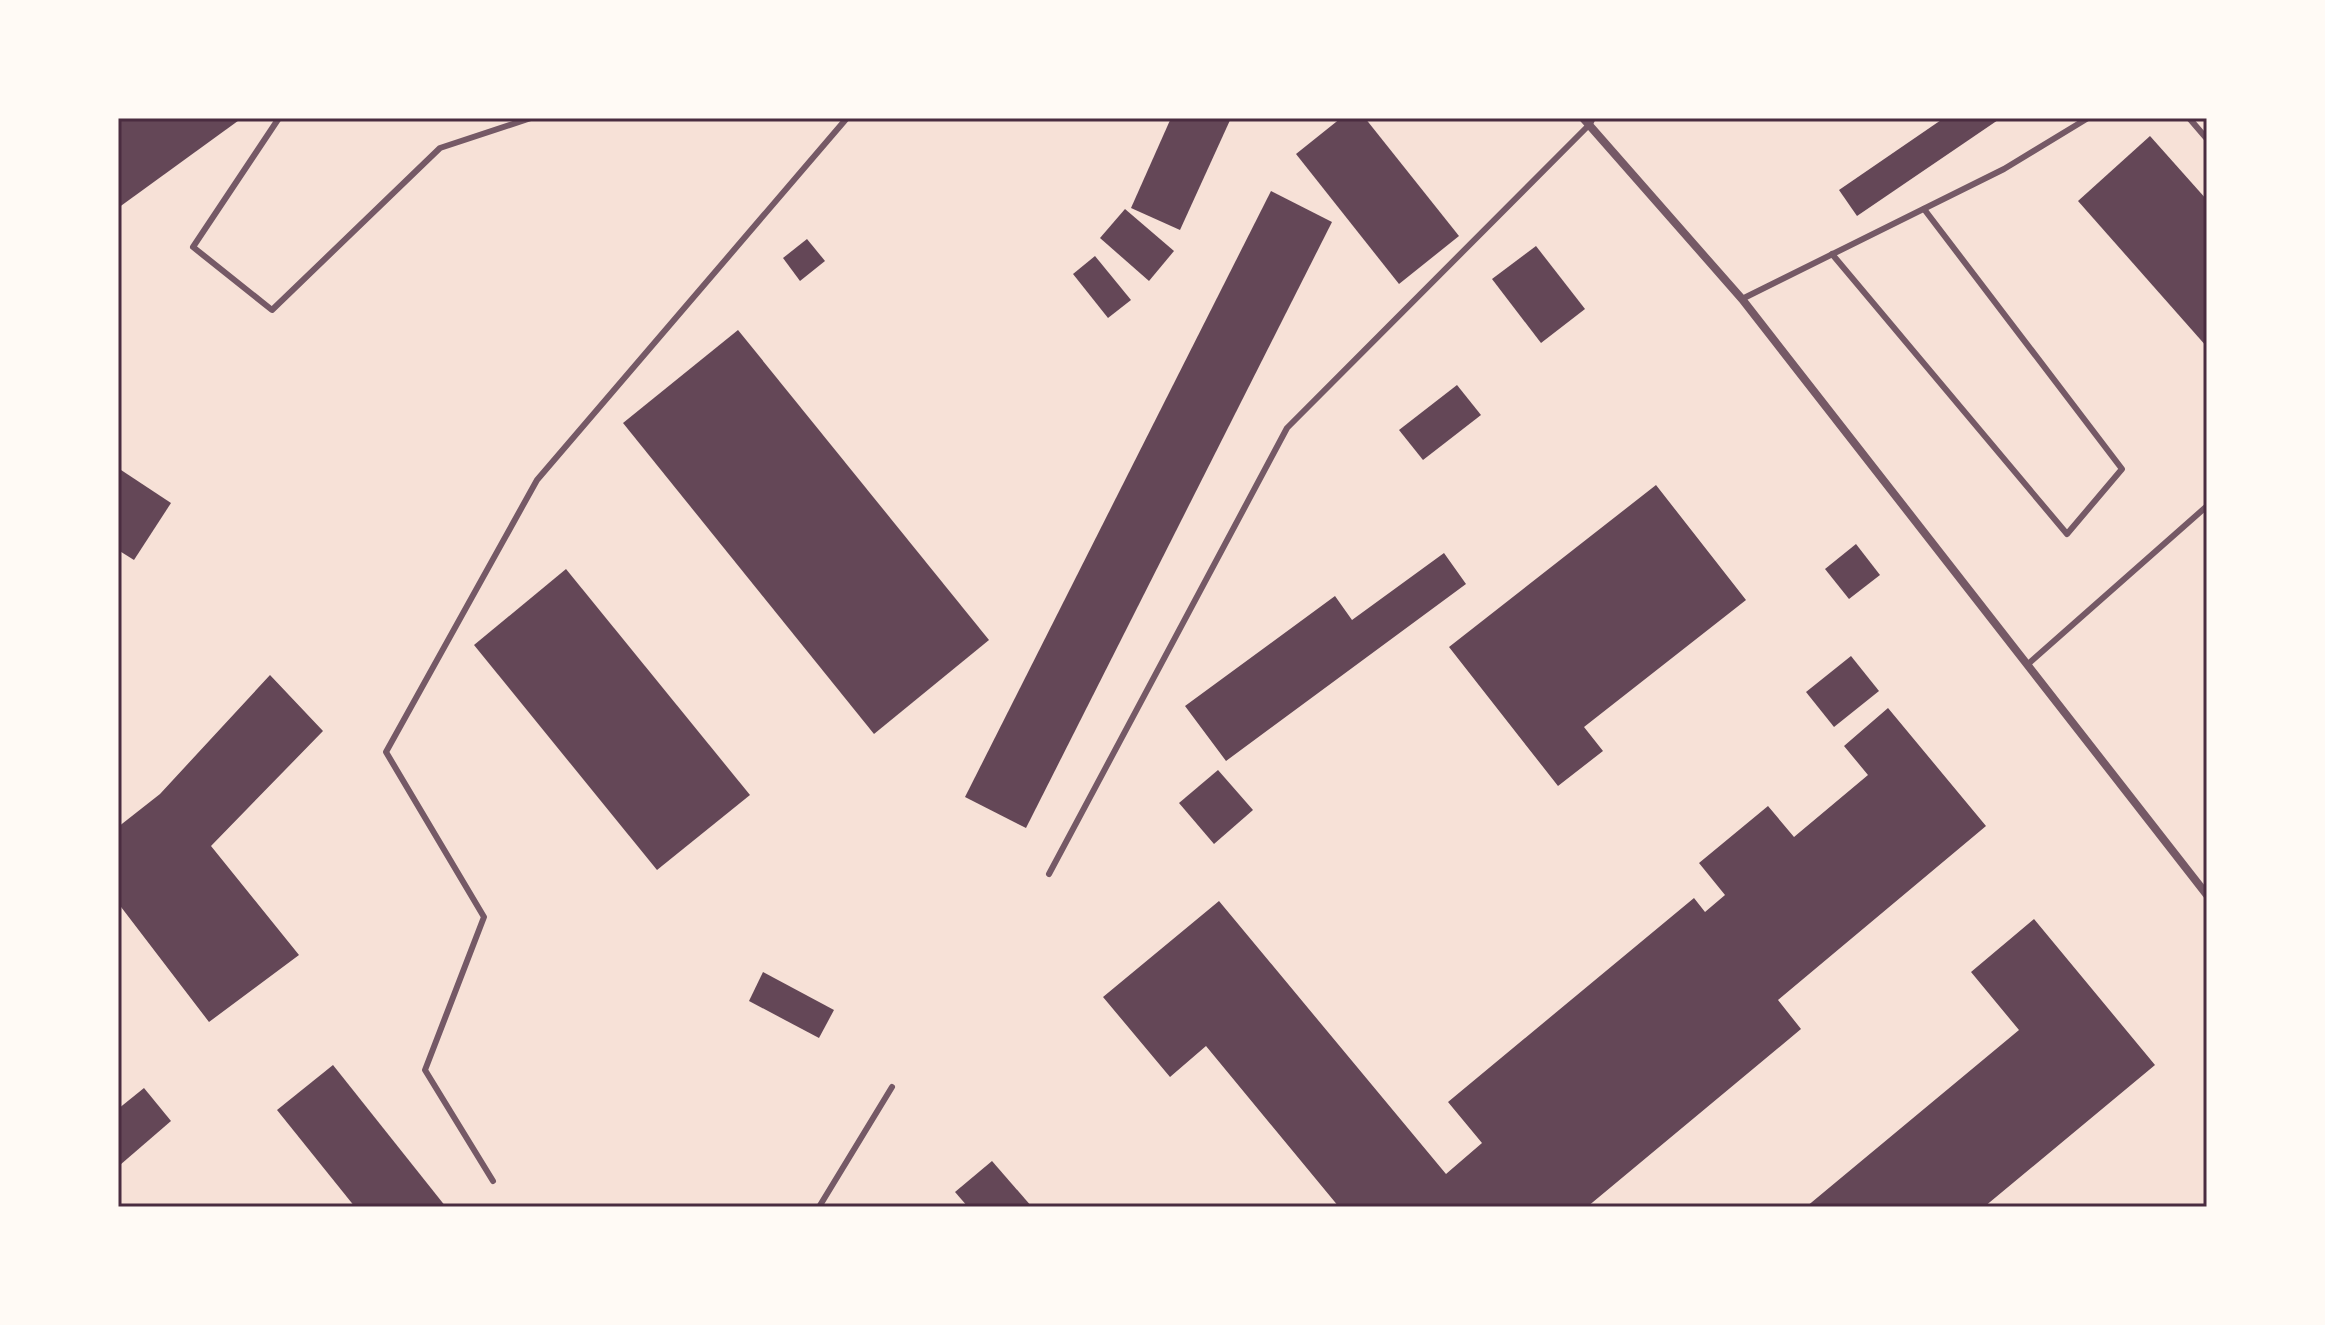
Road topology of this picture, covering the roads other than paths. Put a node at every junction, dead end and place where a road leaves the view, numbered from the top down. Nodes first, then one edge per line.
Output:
1 (279, 118) edge
2 (531, 118) edge
3 (847, 118) edge
4 (2088, 118) edge
5 (2189, 118) edge
6 (1588, 120) edge
7 (2207, 139) edge
8 (1924, 209) junction
9 (1832, 254) junction
10 (1742, 299) junction
11 (2207, 506) edge
12 (2027, 665) junction
13 (1049, 874) dead end
14 (2207, 895) edge
15 (892, 1087) dead end
16 (493, 1181) dead end
17 (819, 1207) edge

1 - 2 lane
3 - 16 lane
4 - 8 lane
5 - 7 lane
6 - 10 street
6 - 13 lane
8 - 9 lane
8 - 9 lane
9 - 10 lane
10 - 12 street
11 - 12 lane
12 - 14 street
15 - 17 lane

